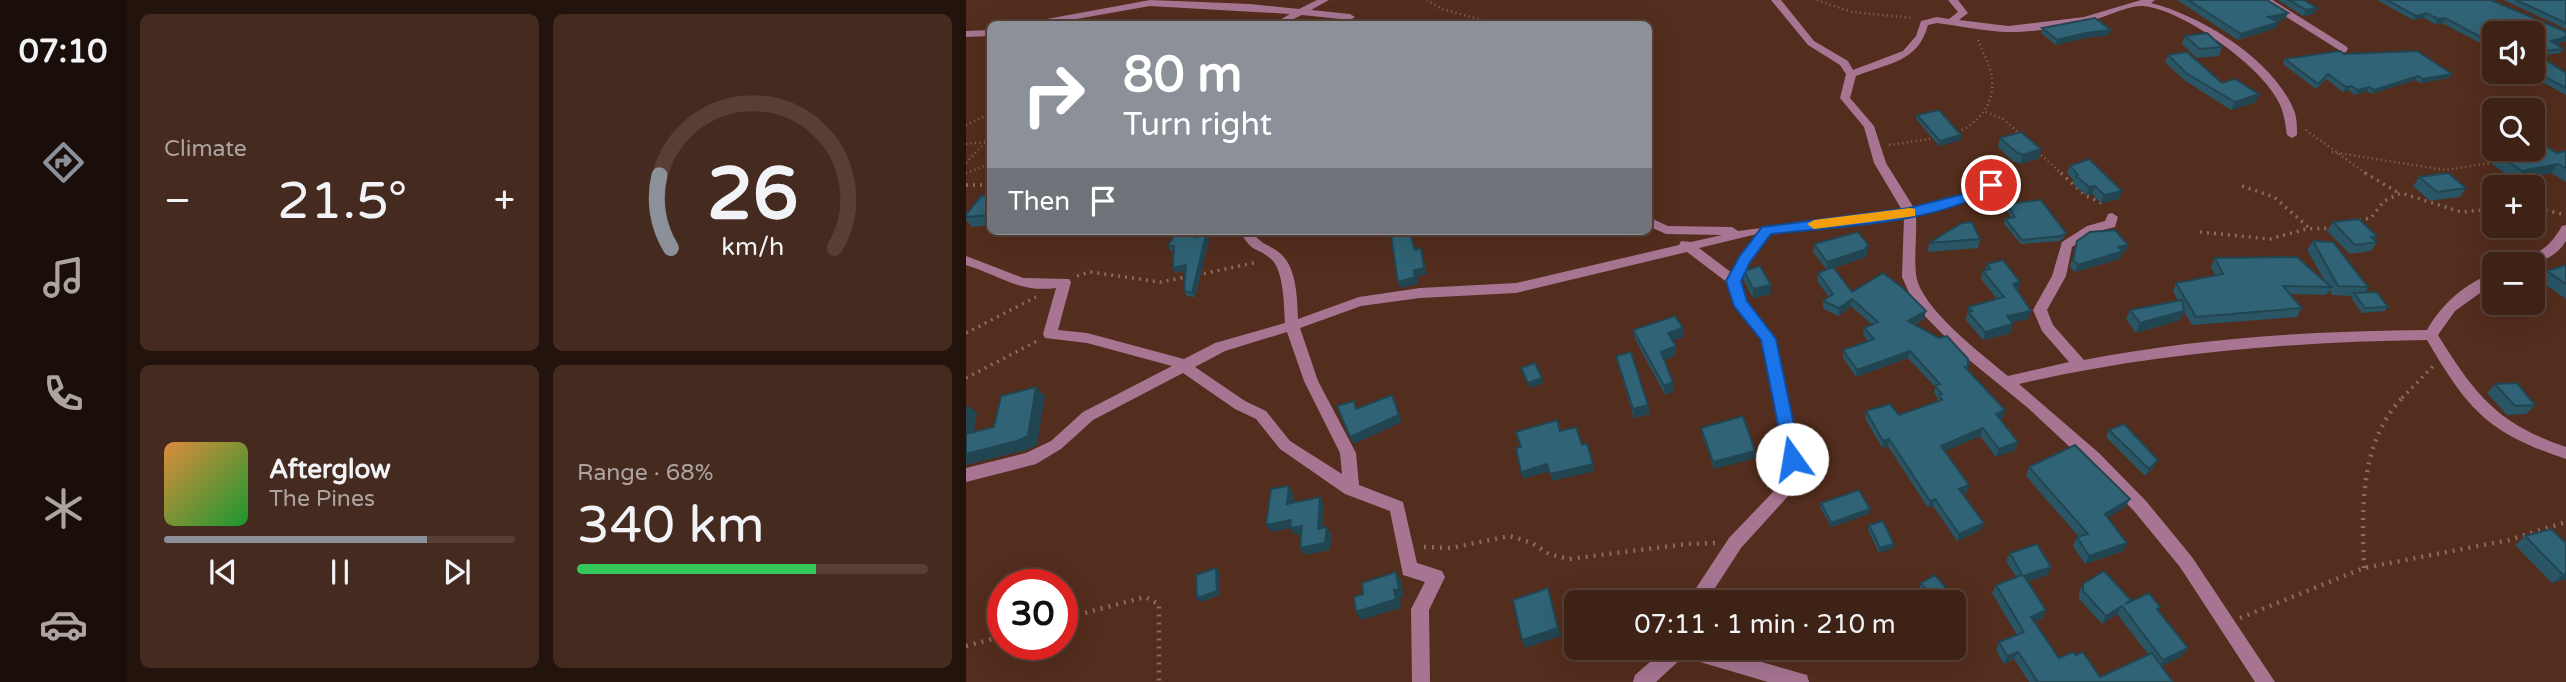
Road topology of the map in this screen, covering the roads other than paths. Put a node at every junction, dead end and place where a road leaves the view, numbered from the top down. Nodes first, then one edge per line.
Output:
1 (1327, 0) edge
2 (1776, 0) edge
3 (1953, 0) edge
4 (2266, 0) edge
5 (2146, 1) edge
6 (1301, 12) junction
7 (1052, 21) edge
8 (1283, 21) edge
9 (1354, 21) edge
10 (1950, 22) junction
11 (987, 33) edge
12 (966, 34) edge
13 (2344, 49) dead end
14 (1851, 74) junction
15 (2292, 135) dead end
16 (2010, 174) dead end
17 (1909, 213) junction
18 (2112, 217) dead end
19 (1652, 225) edge
20 (2566, 229) edge
21 (1666, 230) junction
22 (1759, 231) junction
23 (1248, 235) edge
24 (1689, 248) junction
25 (2545, 254) edge
26 (966, 260) edge
27 (1734, 281) junction
28 (2482, 285) edge
29 (1292, 326) junction
30 (2431, 335) junction
31 (1182, 365) junction
32 (2080, 365) junction
33 (2006, 382) junction
34 (2566, 453) edge
35 (966, 475) edge
36 (1351, 489) junction
37 (1704, 590) edge
38 (1667, 660) edge
39 (1722, 660) edge
40 (1421, 682) edge
41 (1642, 682) edge
42 (1800, 682) edge
43 (2266, 682) edge

1 - 6 street
1 - 9 street
2 - 14 street
3 - 10 street
4 - 13 lane
5 - 10 street
5 - 15 street
6 - 7 street
6 - 8 street
6 - 9 street
10 - 14 street
11 - 12 street
14 - 17 street
16 - 17 street
17 - 22 street
17 - 33 street
18 - 32 street
19 - 21 street
20 - 25 street
21 - 22 street
21 - 24 street
22 - 24 street
22 - 27 street
23 - 29 street
24 - 27 street
24 - 29 street
26 - 31 street
27 - 37 street
28 - 30 street
29 - 31 street
29 - 36 street
30 - 32 street
30 - 34 street
31 - 35 street
31 - 36 street
32 - 33 street
33 - 43 street
36 - 40 street
38 - 41 street
39 - 42 street

